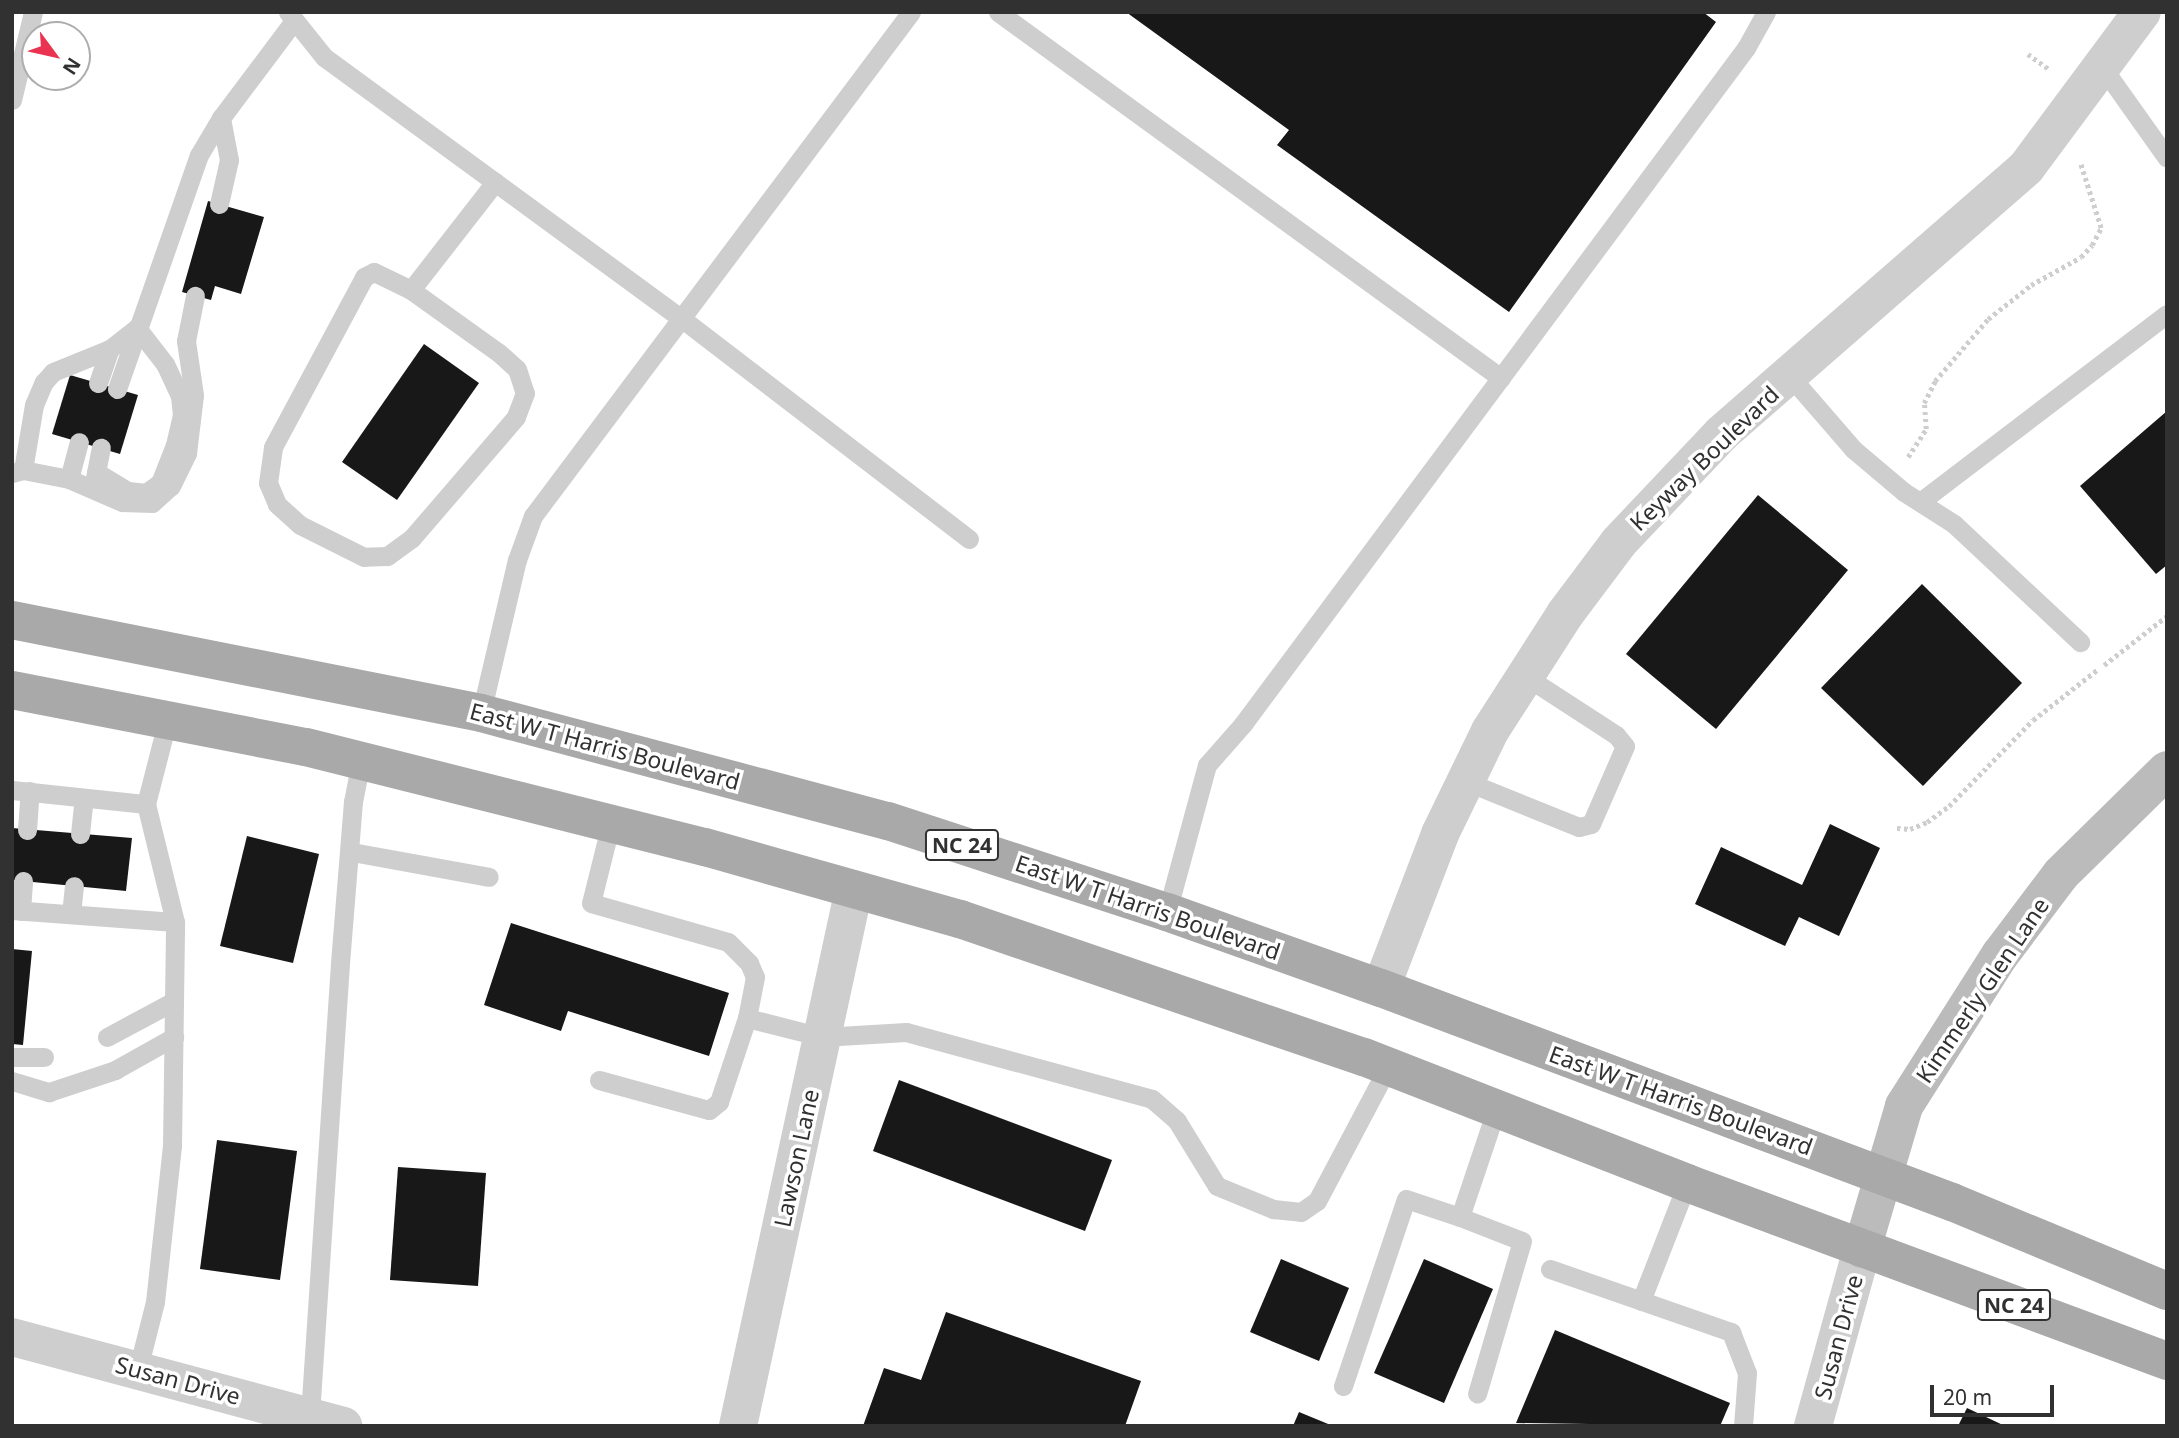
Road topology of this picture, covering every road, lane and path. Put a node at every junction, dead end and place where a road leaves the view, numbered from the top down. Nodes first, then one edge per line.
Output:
1 (33, 12) edge
2 (911, 12) edge
3 (998, 12) edge
4 (1766, 12) edge
5 (2142, 12) edge
6 (290, 17) edge
7 (2103, 68) junction
8 (12, 100) edge
9 (221, 118) junction
10 (2076, 151) dead end
11 (2167, 158) edge
12 (495, 182) junction
13 (219, 204) dead end
14 (411, 290) junction
15 (195, 296) dead end
16 (2167, 314) edge
17 (681, 318) junction
18 (137, 328) junction
19 (110, 349) junction
20 (1789, 375) junction
21 (1501, 378) junction
22 (79, 442) dead end
23 (101, 448) dead end
24 (1905, 461) dead end
25 (18, 472) edge
26 (69, 479) junction
27 (94, 480) junction
28 (1920, 502) junction
29 (969, 539) dead end
30 (2167, 616) edge
31 (12, 620) edge
32 (2080, 642) dead end
33 (1525, 676) junction
34 (12, 690) edge
35 (481, 713) junction
36 (167, 722) junction
37 (361, 761) junction
38 (2167, 770) edge
39 (1465, 781) junction
40 (21, 790) edge
41 (84, 798) junction
42 (146, 804) junction
43 (611, 823) junction
44 (1897, 828) dead end
45 (27, 830) dead end
46 (80, 834) dead end
47 (352, 852) junction
48 (489, 877) dead end
49 (23, 881) dead end
50 (74, 886) dead end
51 (854, 889) junction
52 (17, 910) edge
53 (1167, 912) junction
54 (71, 914) junction
55 (175, 922) junction
56 (1381, 988) junction
57 (174, 1001) junction
58 (747, 1018) junction
59 (107, 1037) dead end
60 (174, 1037) junction
61 (822, 1037) junction
62 (12, 1057) edge
63 (44, 1057) dead end
64 (1388, 1066) junction
65 (599, 1080) dead end
66 (12, 1081) edge
67 (1496, 1110) junction
68 (1882, 1175) junction
69 (1687, 1184) junction
70 (1460, 1217) junction
71 (1862, 1249) junction
72 (1550, 1269) dead end
73 (2167, 1291) edge
74 (1641, 1301) junction
75 (12, 1337) edge
76 (2167, 1362) edge
77 (138, 1369) junction
78 (1343, 1386) dead end
79 (1477, 1394) dead end
80 (326, 1421) edge
81 (738, 1426) edge
82 (1743, 1426) edge
83 (1813, 1426) edge

1 - 8 lane
2 - 17 lane
3 - 21 lane
4 - 21 lane
5 - 7 street, Keyway Boulevard
6 - 9 lane
6 - 12 lane
7 - 11 lane
7 - 20 street, Keyway Boulevard
9 - 13 lane
9 - 18 lane
10 - 24 path
12 - 14 lane
12 - 17 lane
14 - 14 lane
15 - 27 lane
16 - 28 lane
17 - 29 lane
17 - 35 lane
18 - 19 lane
18 - 19 lane
18 - 27 lane
19 - 25 lane
20 - 28 lane
20 - 33 street, Keyway Boulevard
21 - 53 lane
22 - 26 lane
23 - 27 lane
25 - 26 lane
26 - 27 lane
28 - 32 lane
30 - 44 path
31 - 35 main road, East W T Harris Boulevard / NC 24
33 - 39 street, Keyway Boulevard
33 - 39 lane
34 - 36 main road, NC 24
35 - 53 main road, East W T Harris Boulevard / NC 24
36 - 37 main road, NC 24
36 - 42 lane
37 - 43 main road, NC 24
37 - 47 lane
38 - 68 street, Kimmerly Glen Lane
39 - 56 street, Keyway Boulevard
40 - 41 lane
40 - 45 lane
41 - 42 lane
41 - 46 lane
42 - 55 lane
43 - 51 main road, NC 24
43 - 58 lane
47 - 48 lane
47 - 80 lane
49 - 52 lane
50 - 54 lane
51 - 61 street, Lawson Lane
51 - 64 main road, NC 24
52 - 54 lane
53 - 56 main road, East W T Harris Boulevard / NC 24
54 - 55 lane
55 - 57 lane
56 - 68 main road, East W T Harris Boulevard / NC 24
57 - 59 lane
57 - 60 lane
58 - 61 lane
58 - 65 lane
60 - 66 lane
60 - 77 lane
61 - 64 lane
61 - 81 street, Lawson Lane
62 - 63 lane
64 - 67 main road, NC 24
67 - 69 main road, NC 24
67 - 70 lane
68 - 71 street, Kimmerly Glen Lane
68 - 73 main road, East W T Harris Boulevard / NC 24
69 - 71 main road, NC 24
69 - 74 lane
70 - 78 lane
70 - 79 lane
71 - 76 main road, NC 24
71 - 83 street, Susan Drive
72 - 74 lane
74 - 82 lane
75 - 77 street, Susan Drive
77 - 80 street, Susan Drive

